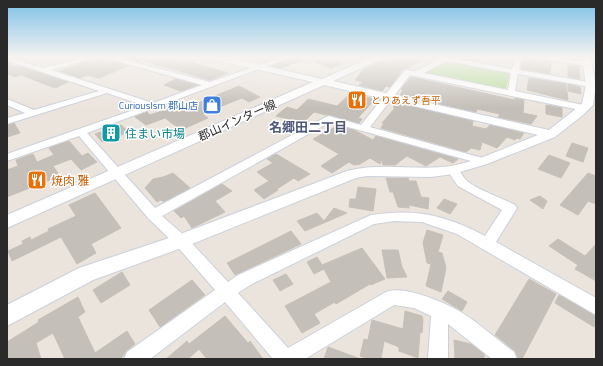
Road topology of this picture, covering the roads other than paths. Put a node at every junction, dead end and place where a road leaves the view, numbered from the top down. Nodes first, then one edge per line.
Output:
1 (56, 74) edge
2 (170, 74) edge
3 (240, 74) edge
4 (289, 74) edge
5 (333, 74) edge
6 (336, 74) edge
7 (404, 74) edge
8 (417, 74) edge
9 (515, 74) edge
10 (543, 74) edge
11 (319, 81) junction
12 (593, 83) edge
13 (210, 85) junction
14 (106, 91) junction
15 (511, 93) junction
16 (388, 96) junction
17 (7, 102) edge
18 (152, 105) junction
19 (589, 107) edge
20 (33, 113) junction
21 (7, 121) edge
22 (364, 128) junction
23 (80, 131) junction
24 (551, 134) junction
25 (7, 158) edge
26 (482, 161) junction
27 (115, 170) junction
28 (453, 170) junction
29 (7, 211) edge
30 (153, 214) junction
31 (7, 222) edge
32 (181, 241) junction
33 (487, 245) junction
34 (228, 292) junction
35 (596, 307) edge
36 (440, 311) junction
37 (7, 316) edge
38 (134, 359) edge
39 (286, 359) edge
40 (438, 359) edge
41 (507, 359) edge

1 - 14 street
2 - 13 street
3 - 13 street
4 - 11 street
5 - 11 street
6 - 11 street, 郡山インター線
7 - 16 street
8 - 15 street
9 - 15 street
10 - 12 street
11 - 16 street
11 - 27 street, 郡山インター線
12 - 19 street
13 - 18 street
14 - 18 street
14 - 20 street
15 - 19 street
16 - 22 street
16 - 24 street
17 - 20 street
18 - 23 street
19 - 24 street
20 - 21 street
22 - 26 street
22 - 30 street
23 - 25 street
23 - 27 street
24 - 26 street
26 - 28 street
27 - 29 street
27 - 30 street
27 - 31 street, 郡山インター線
28 - 32 street
28 - 33 street
30 - 32 street
32 - 34 street
32 - 37 street
33 - 34 street
33 - 35 street
34 - 38 street
34 - 39 street
36 - 39 street
36 - 40 street
36 - 41 street

